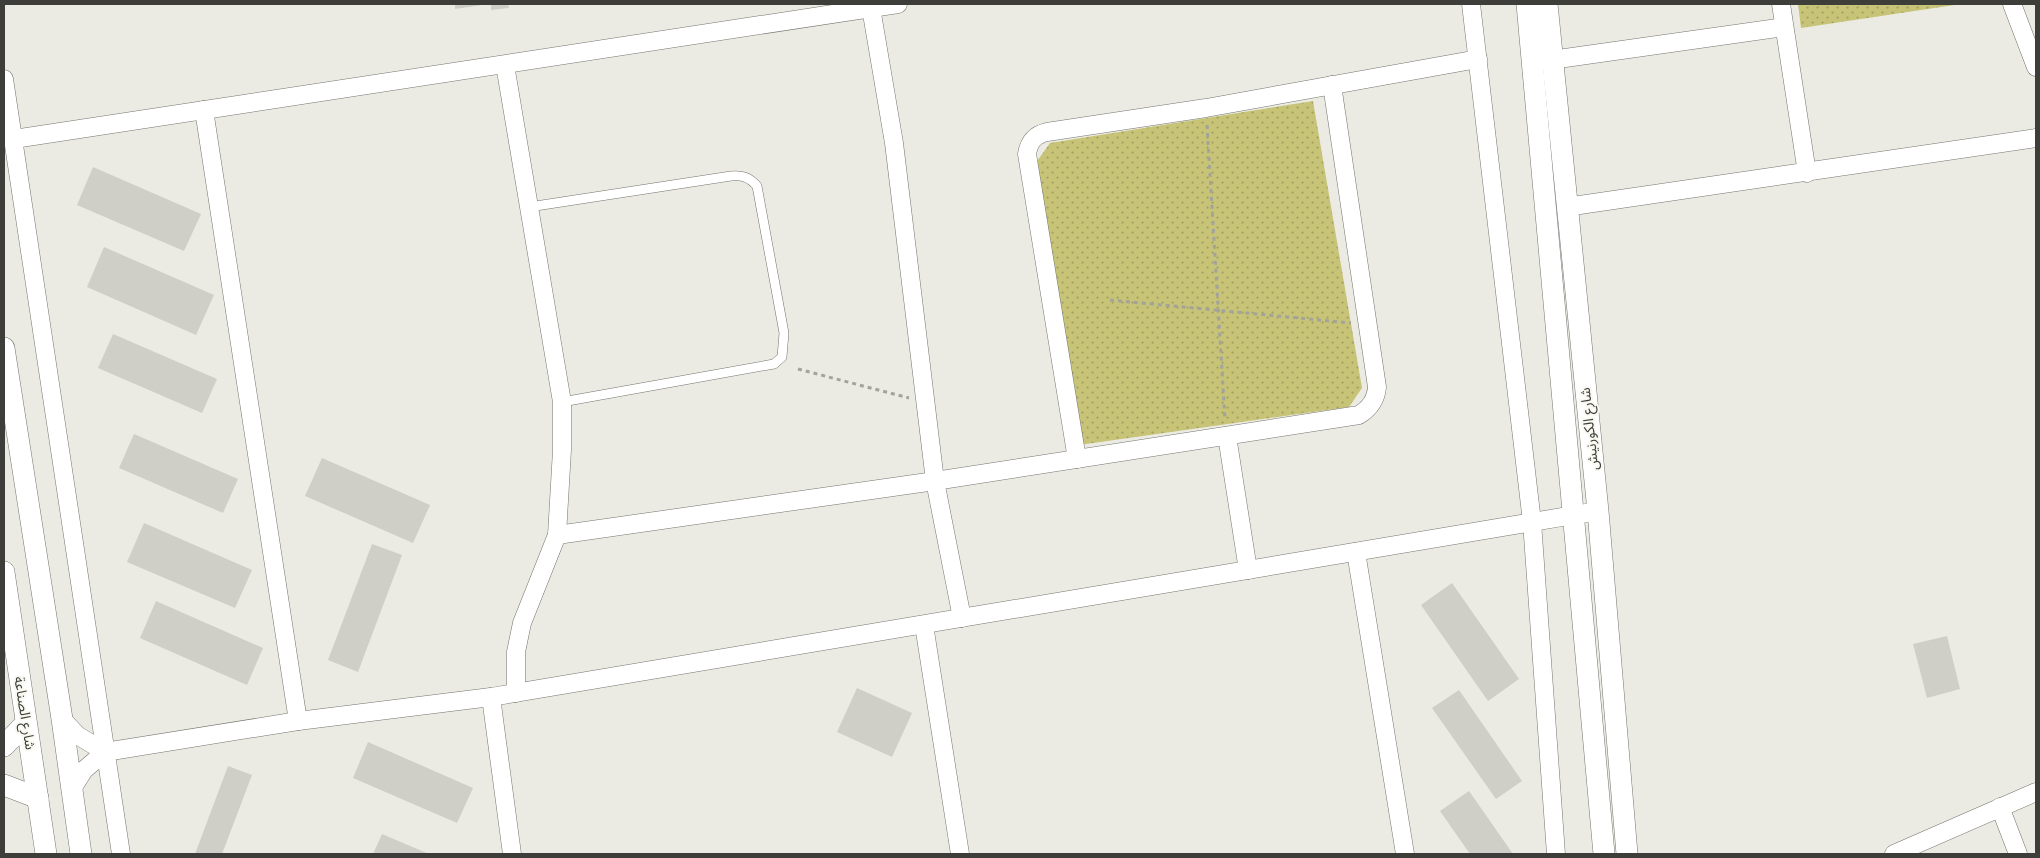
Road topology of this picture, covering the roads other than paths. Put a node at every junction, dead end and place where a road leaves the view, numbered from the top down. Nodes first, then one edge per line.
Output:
1 (898, 4) edge
2 (1471, 4) edge
3 (1527, 4) edge
4 (1547, 4) edge
5 (1781, 4) edge
6 (2012, 4) edge
7 (871, 8) junction
8 (1784, 27) junction
9 (1478, 60) junction
10 (1551, 60) junction
11 (505, 65) junction
12 (2036, 66) edge
13 (4, 79) edge
14 (1332, 85) junction
15 (204, 110) junction
16 (2036, 138) edge
17 (14, 139) junction
18 (1807, 173) junction
19 (1566, 207) junction
20 (529, 208) junction
21 (4, 348) edge
22 (562, 402) junction
23 (1226, 436) junction
24 (1077, 459) junction
25 (935, 481) junction
26 (1598, 511) junction
27 (1574, 516) junction
28 (1532, 522) junction
29 (557, 535) junction
30 (1356, 552) junction
31 (1248, 570) junction
32 (4, 572) edge
33 (962, 618) junction
34 (924, 624) junction
35 (516, 693) junction
36 (491, 697) junction
37 (62, 719) junction
38 (298, 721) junction
39 (26, 724) junction
40 (4, 746) edge
41 (106, 752) junction
42 (4, 785) edge
43 (72, 789) junction
44 (2036, 792) edge
45 (38, 798) junction
46 (2000, 808) junction
47 (46, 854) edge
48 (81, 854) edge
49 (121, 854) edge
50 (512, 854) edge
51 (960, 854) edge
52 (1405, 854) edge
53 (1556, 854) edge
54 (1604, 854) edge
55 (1627, 854) edge
56 (1894, 854) edge
57 (2018, 854) edge

1 - 7 street
2 - 9 street
3 - 27 street, شارع الكورنيش
4 - 10 street, شارع الكورنيش
5 - 8 street
6 - 12 street
7 - 11 street
7 - 25 street
8 - 10 street
8 - 18 street
9 - 14 street
9 - 28 street
10 - 19 street, شارع الكورنيش
11 - 15 street
11 - 20 street
13 - 17 street
14 - 23 street
14 - 24 street
15 - 17 street
15 - 38 street
16 - 18 street
17 - 41 street
18 - 19 street
19 - 26 street, شارع الكورنيش
20 - 22 street
20 - 22 lane
21 - 37 street
22 - 29 street
23 - 24 street
23 - 31 street
24 - 25 street
25 - 29 street
25 - 33 street
26 - 27 street
26 - 55 street, شارع الكورنيش
27 - 28 street
27 - 54 street, شارع الكورنيش
28 - 30 street
28 - 53 street
29 - 35 street
30 - 31 street
30 - 52 street
31 - 33 street
32 - 39 street, شارع الصناعة
33 - 34 street
34 - 35 street
34 - 51 street
35 - 36 street
36 - 38 street
36 - 50 street
37 - 41 street
37 - 43 street
38 - 41 street
39 - 40 street
39 - 45 street, شارع الصناعة
41 - 43 street
41 - 49 street
42 - 45 street
43 - 48 street
44 - 46 street
45 - 47 street, شارع الصناعة
46 - 56 street
46 - 57 street

